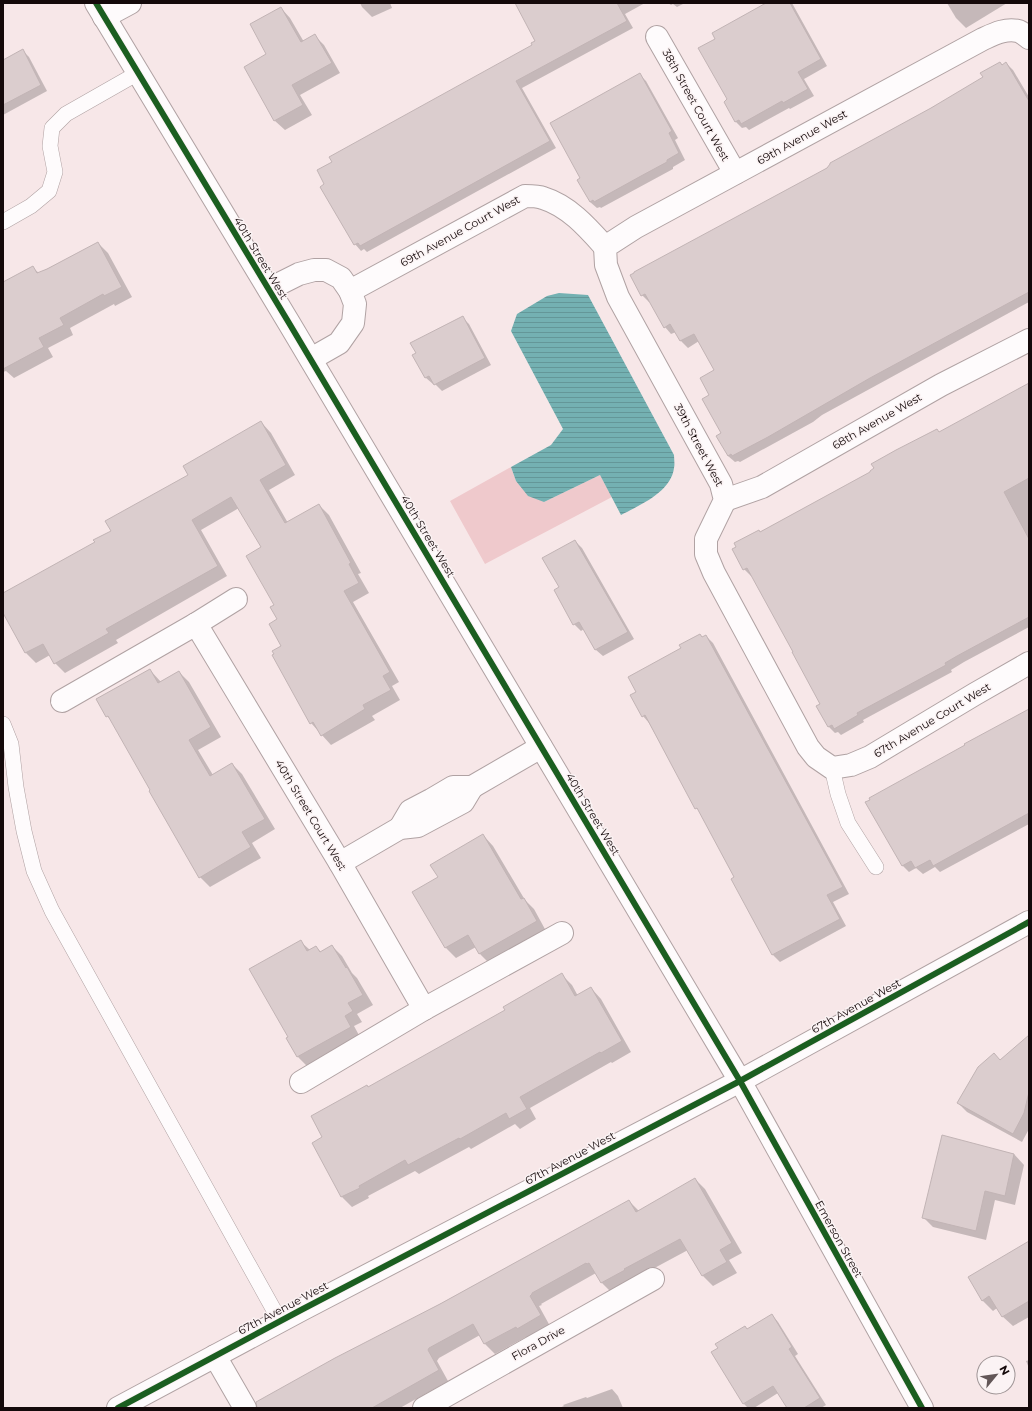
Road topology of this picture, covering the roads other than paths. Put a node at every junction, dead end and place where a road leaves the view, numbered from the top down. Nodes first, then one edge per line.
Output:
1 (130, 3) edge
2 (100, 10) edge
3 (1024, 35) edge
4 (657, 37) dead end
5 (138, 73) junction
6 (735, 174) junction
7 (3, 222) edge
8 (605, 256) junction
9 (269, 289) junction
10 (350, 291) junction
11 (1029, 340) edge
12 (311, 359) junction
13 (725, 500) junction
14 (236, 599) dead end
15 (196, 624) junction
16 (1029, 663) edge
17 (62, 701) dead end
18 (3, 724) edge
19 (542, 747) junction
20 (832, 768) junction
21 (340, 863) junction
22 (876, 866) dead end
23 (1029, 922) edge
24 (562, 933) dead end
25 (424, 1009) junction
26 (740, 1081) junction
27 (300, 1082) dead end
28 (653, 1279) dead end
29 (280, 1321) junction
30 (215, 1356) junction
31 (118, 1408) edge
32 (245, 1408) edge
33 (424, 1408) edge
34 (922, 1408) edge

1 - 2 street
2 - 5 street, 40th Street West
3 - 6 street, 69th Avenue West
4 - 6 street, 38th Street Court West
5 - 7 lane
5 - 9 street, 40th Street West
6 - 8 street, 69th Avenue West
8 - 10 street, 69th Avenue Court West
8 - 13 street, 39th Street West
9 - 10 street
9 - 12 street, 40th Street West
10 - 12 street
11 - 13 street, 68th Avenue West
12 - 19 street, 40th Street West
13 - 20 street, 39th Street West
14 - 15 street
15 - 17 street
15 - 21 street, 40th Street Court West
16 - 20 street, 67th Avenue Court West
18 - 29 lane
19 - 21 street
19 - 26 street, 40th Street West
20 - 22 lane
21 - 25 street, 40th Street Court West
23 - 26 street, 67th Avenue West
24 - 25 street
25 - 27 street
26 - 29 street, 67th Avenue West
26 - 34 street, Emerson Street
28 - 33 street, Flora Drive
29 - 30 street, 67th Avenue West
30 - 31 street, 67th Avenue West
30 - 32 street

